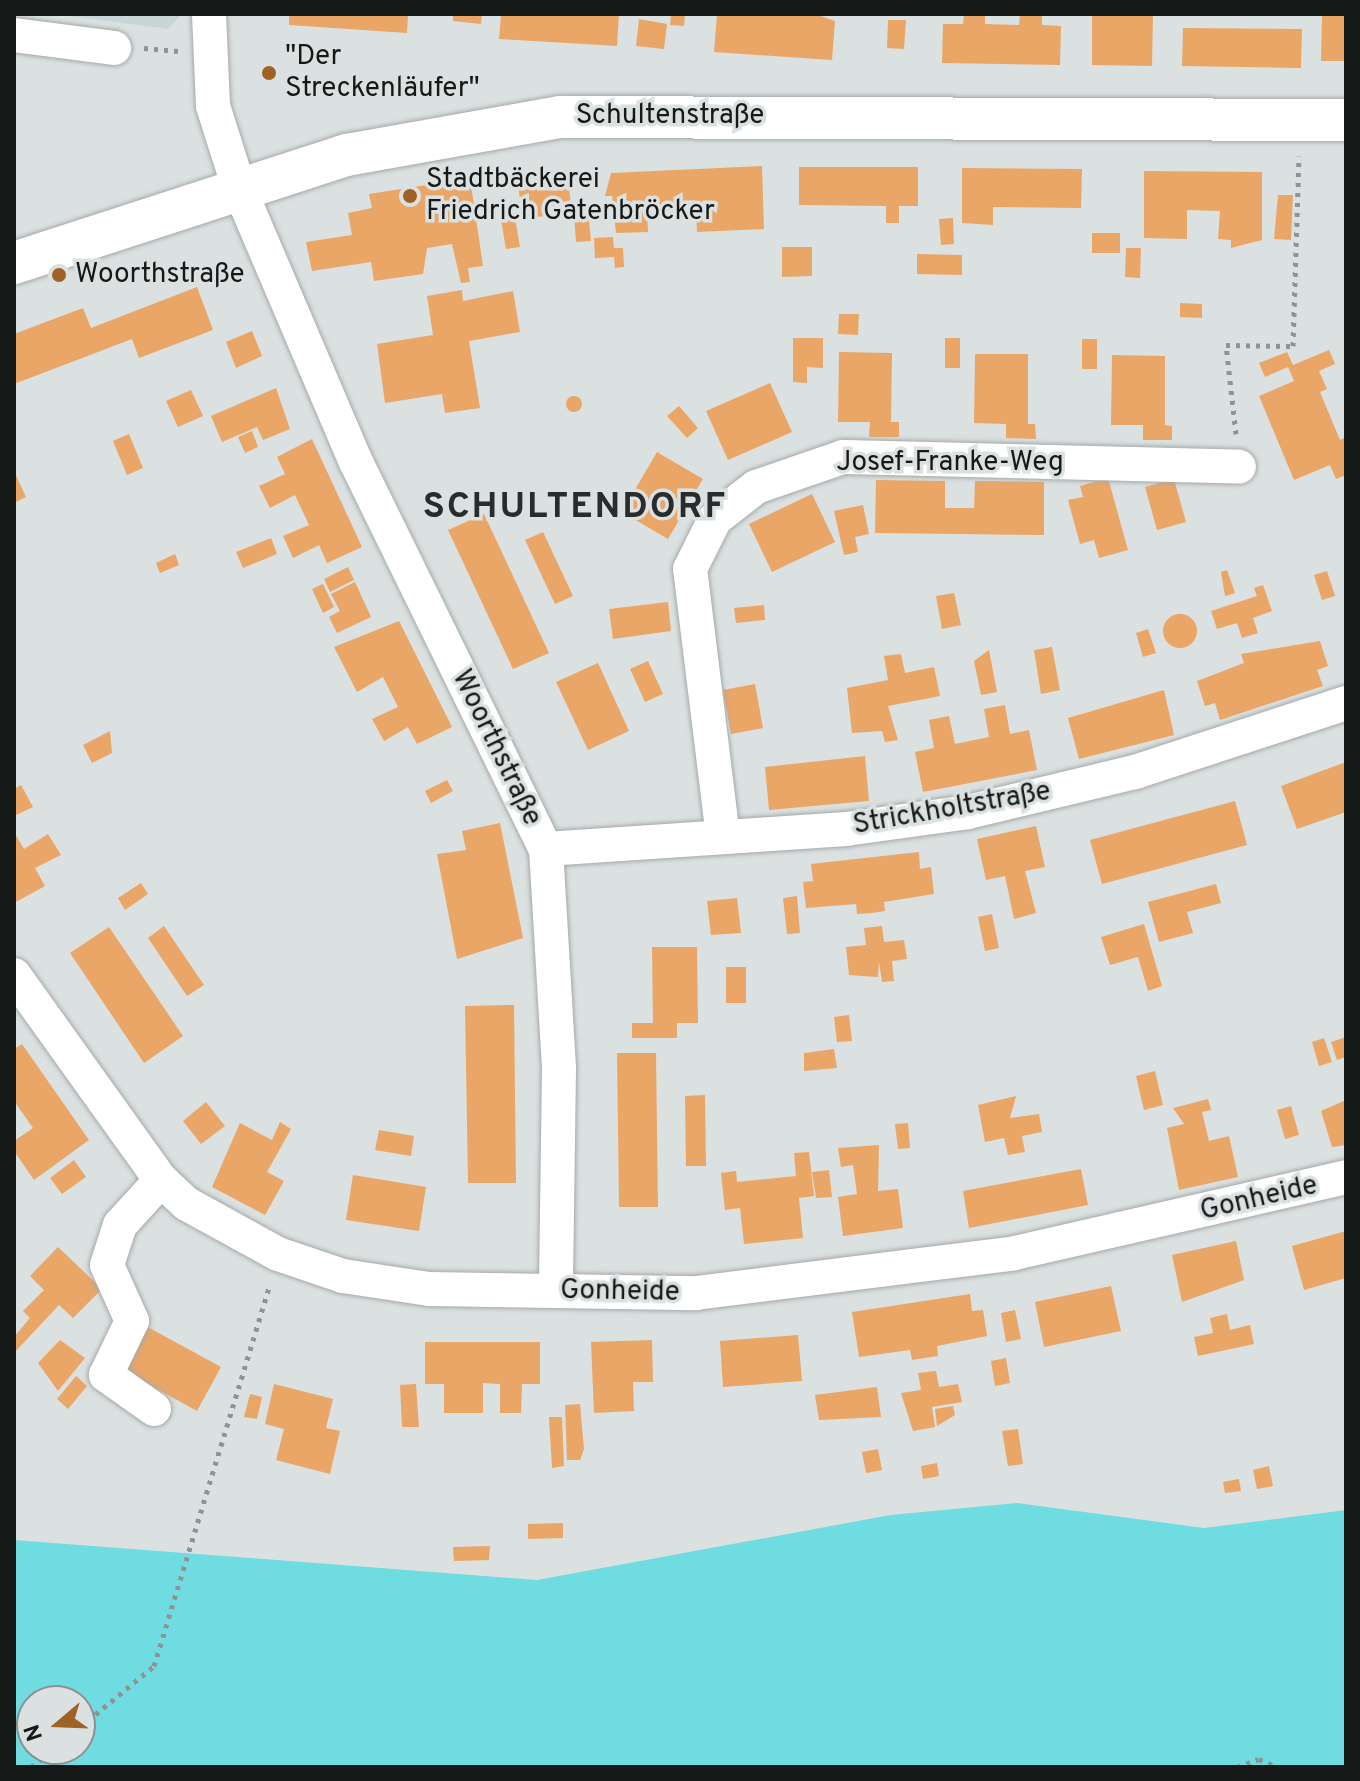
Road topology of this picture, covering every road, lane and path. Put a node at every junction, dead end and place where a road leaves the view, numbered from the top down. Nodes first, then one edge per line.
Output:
1 (209, 14) edge
2 (14, 35) edge
3 (114, 48) joint
4 (211, 55) junction
5 (1300, 119) junction
6 (1346, 120) edge
7 (239, 188) junction
8 (14, 263) edge
9 (1239, 467) joint
10 (1346, 703) edge
11 (723, 837) junction
12 (546, 849) junction
13 (14, 975) edge
14 (1346, 1177) edge
15 (161, 1180) junction
16 (278, 1254) junction
17 (542, 1291) junction
18 (154, 1409) dead end
19 (96, 1714) edge
20 (1237, 1767) edge
21 (1277, 1767) edge

1 - 4 street, Woorthstraße
2 - 3 street
3 - 4 path
4 - 7 street, Woorthstraße
5 - 6 main road, Schultenstraße
5 - 7 main road, Schultenstraße
5 - 9 path
7 - 8 main road, Schultenstraße
7 - 12 street, Woorthstraße
9 - 11 street, Josef-Franke-Weg
10 - 11 street, Strickholtstraße
11 - 12 street, Strickholtstraße
12 - 17 street, Woorthstraße
13 - 15 street, Gonheide
14 - 17 street, Gonheide
15 - 16 street, Gonheide
15 - 18 street
16 - 17 street, Gonheide
16 - 19 path
20 - 21 path

